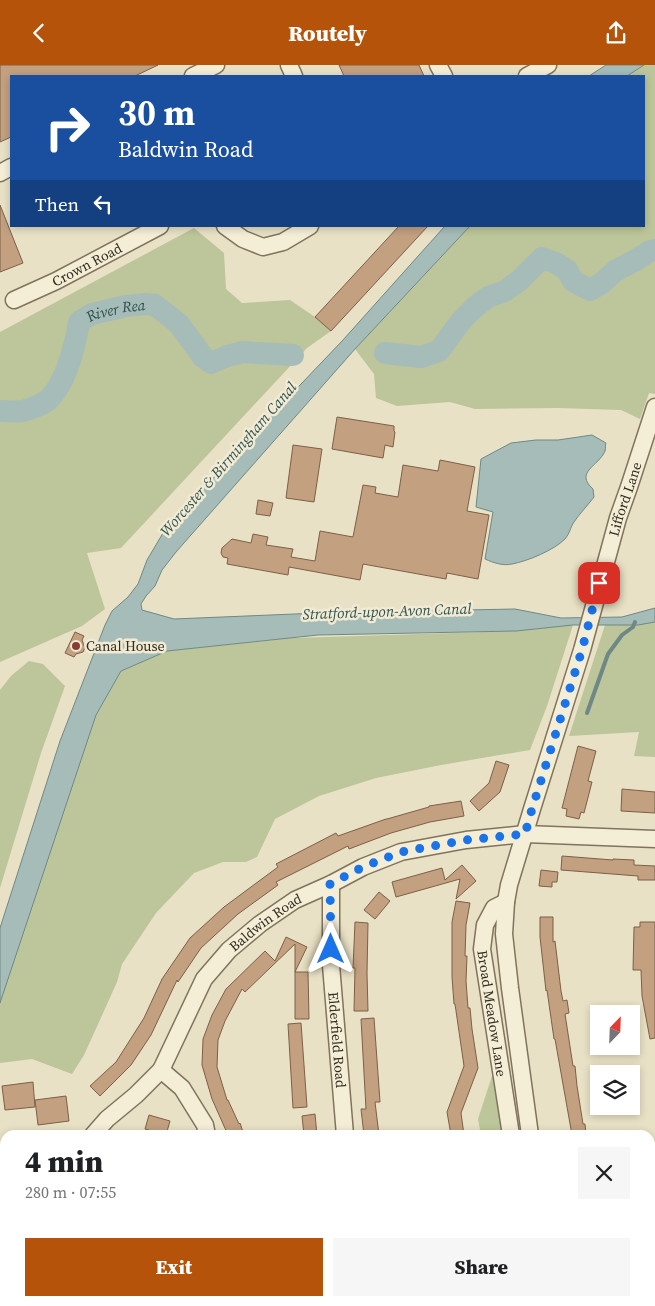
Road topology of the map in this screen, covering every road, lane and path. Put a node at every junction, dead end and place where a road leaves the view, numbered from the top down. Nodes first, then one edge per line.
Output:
1 (213, 65) edge
2 (548, 65) edge
3 (195, 75) edge
4 (529, 75) edge
5 (158, 227) edge
6 (226, 227) edge
7 (308, 227) edge
8 (14, 300) dead end
9 (655, 407) edge
10 (582, 650) joint
11 (525, 834) junction
12 (655, 839) edge
13 (330, 884) junction
14 (506, 902) junction
15 (161, 1070) junction
16 (97, 1130) edge
17 (206, 1130) edge
18 (345, 1130) edge
19 (510, 1130) edge
20 (529, 1130) edge

1 - 3 street
2 - 4 street
5 - 8 street, Crown Road
6 - 7 street
9 - 10 street, Lifford Lane
10 - 11 street, Broad Meadow Lane
11 - 12 street, Baldwin Road
11 - 13 street, Baldwin Road
11 - 14 street, Broad Meadow Lane
13 - 15 street, Baldwin Road
13 - 18 street, Elderfield Road
14 - 19 street, Broad Meadow Lane
14 - 20 street, Broad Meadow Lane
15 - 16 street, Baldwin Road
15 - 17 street

